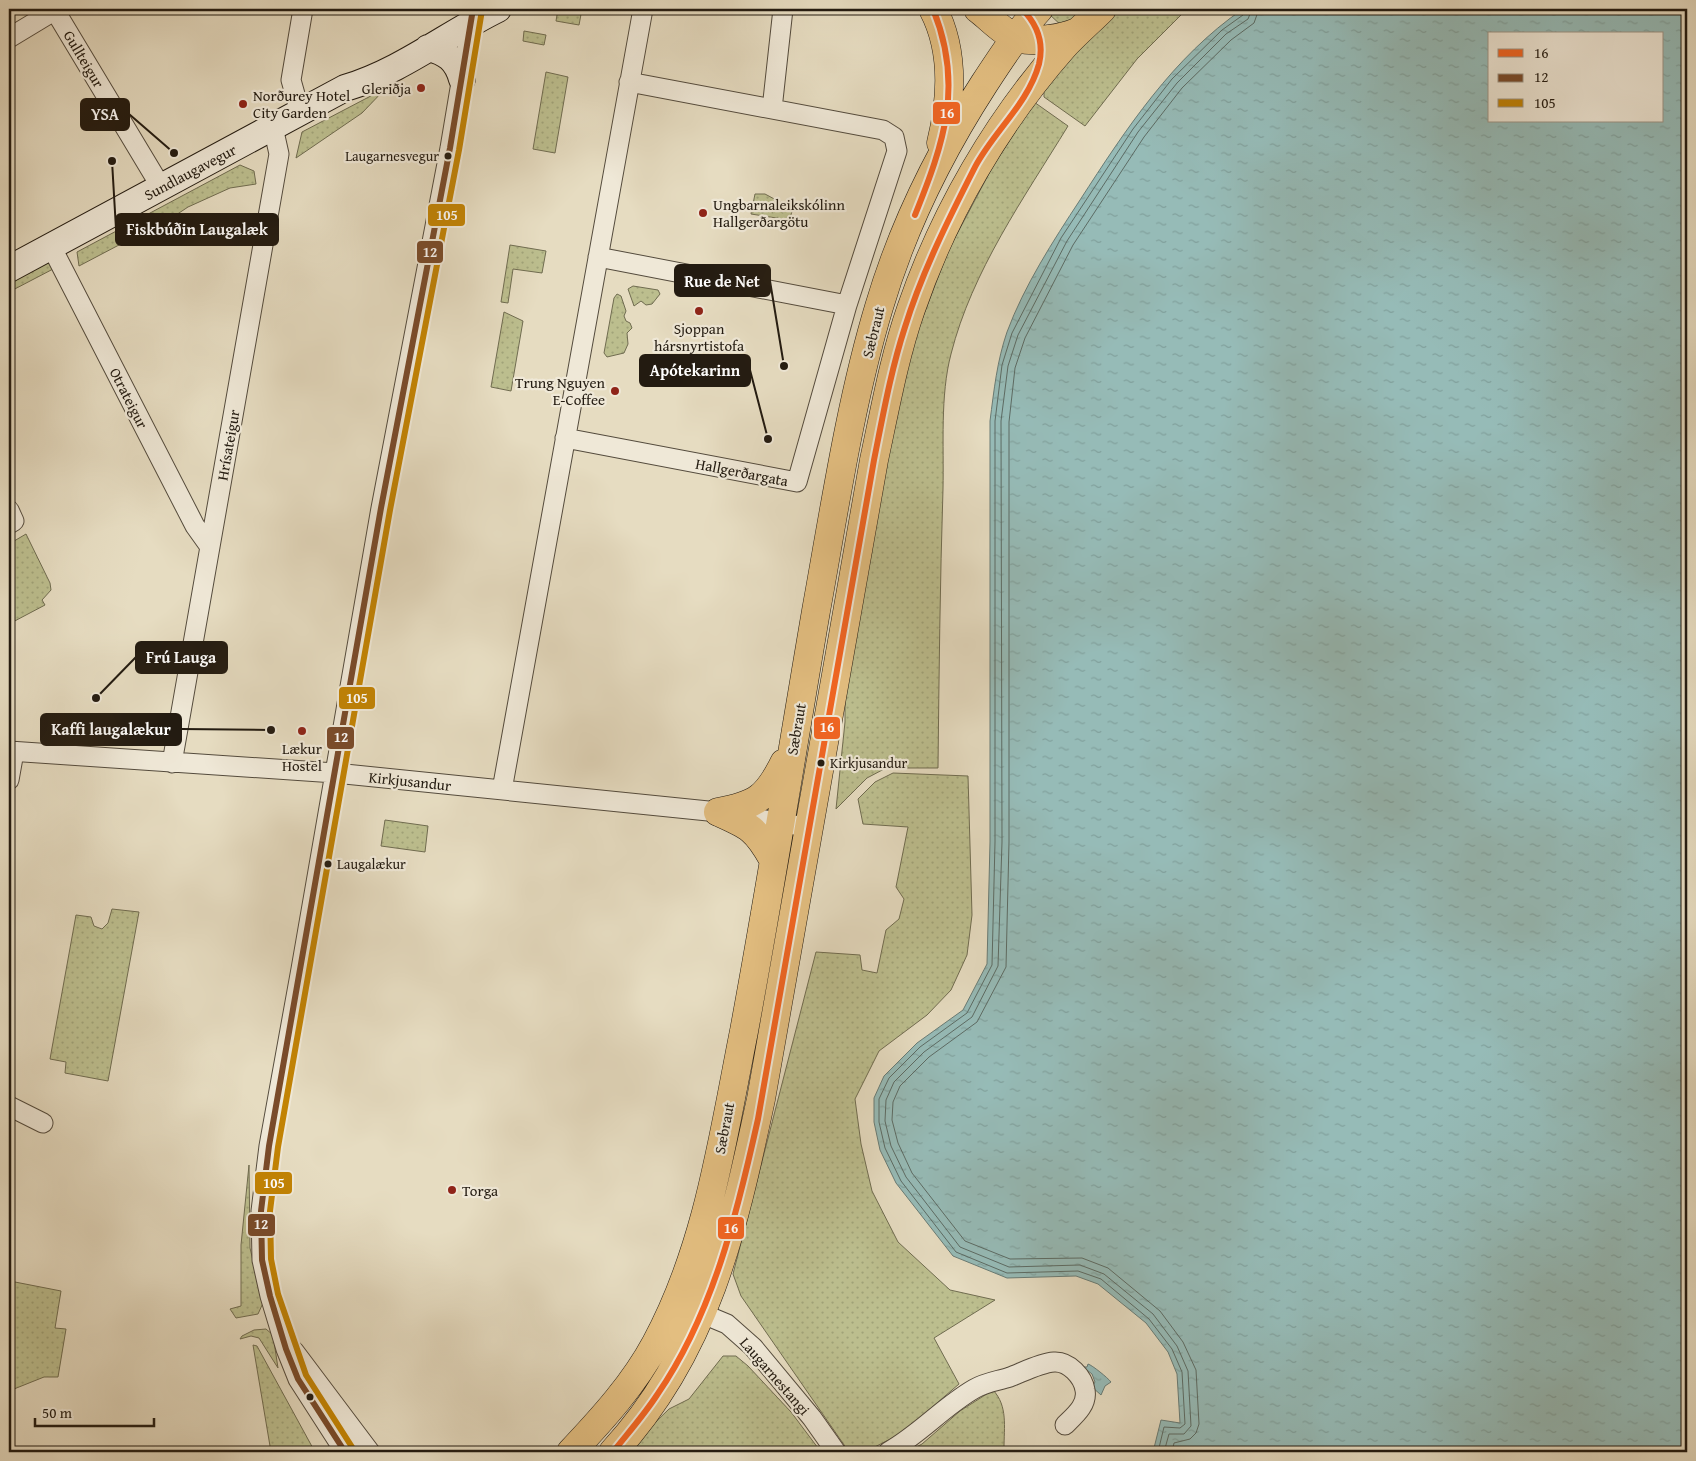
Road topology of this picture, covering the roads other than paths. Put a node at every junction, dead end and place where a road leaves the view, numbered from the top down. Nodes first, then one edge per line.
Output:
1 (55, 9) edge
2 (303, 9) edge
3 (498, 9) edge
4 (642, 9) edge
5 (782, 9) edge
6 (932, 9) edge
7 (978, 9) edge
8 (1102, 9) edge
9 (471, 13) edge
10 (1030, 22) edge
11 (1079, 31) junction
12 (9, 38) edge
13 (428, 48) junction
14 (462, 79) junction
15 (630, 82) junction
16 (1030, 86) junction
17 (345, 88) junction
18 (772, 109) junction
19 (300, 112) junction
20 (273, 127) junction
21 (936, 163) junction
22 (161, 187) junction
23 (50, 246) junction
24 (598, 257) junction
25 (9, 269) edge
26 (847, 305) junction
27 (565, 438) junction
28 (9, 510) edge
29 (9, 524) edge
30 (210, 547) junction
31 (793, 744) junction
32 (11, 752) edge
33 (172, 763) junction
34 (335, 773) junction
35 (9, 780) edge
36 (502, 790) junction
37 (718, 812) junction
38 (779, 823) junction
39 (808, 835) junction
40 (773, 859) junction
41 (9, 1106) edge
42 (43, 1123) dead end
43 (703, 1314) junction
44 (278, 1326) junction
45 (1065, 1425) dead end
46 (361, 1448) edge
47 (346, 1452) edge
48 (571, 1452) edge
49 (613, 1452) edge
50 (836, 1452) edge
51 (888, 1452) edge

1 - 12 street
1 - 22 street, Gullteigur
2 - 19 street
3 - 9 street
4 - 15 street
5 - 18 street
6 - 21 main road
7 - 10 main road
8 - 11 main road, Sæbraut
9 - 13 street, Sundlaugavegur
9 - 14 street
9 - 17 street, Sundlaugavegur
10 - 11 main road
10 - 16 main road
10 - 21 main road, Sæbraut
11 - 16 main road, Sæbraut
13 - 14 street
13 - 17 street, Sundlaugavegur
14 - 34 street
15 - 18 street, Hallgerðargata
15 - 24 street
16 - 39 main road, Sæbraut
17 - 19 street, Sundlaugavegur
18 - 26 street, Hallgerðargata
19 - 20 street, Sundlaugavegur
20 - 22 street, Sundlaugavegur
20 - 30 street, Hrísateigur
21 - 31 main road, Sæbraut
22 - 23 street, Sundlaugavegur
23 - 25 street, Sundlaugavegur
23 - 30 street, Otrateigur
24 - 26 street
24 - 27 street
26 - 27 street, Hallgerðargata
27 - 36 street
28 - 29 street
30 - 33 street, Hrísateigur
31 - 37 main road
31 - 38 main road, Sæbraut
32 - 33 street
32 - 35 street
33 - 34 street
34 - 36 street, Kirkjusandur
34 - 44 street
36 - 37 street, Kirkjusandur
37 - 38 street, Kirkjusandur
37 - 40 main road
38 - 39 street, Kirkjusandur
38 - 40 main road, Sæbraut
39 - 43 main road, Sæbraut
40 - 48 main road, Sæbraut
41 - 42 street
43 - 49 main road, Sæbraut
43 - 50 street, Laugarnestangi
44 - 46 street
44 - 47 street
45 - 51 street

